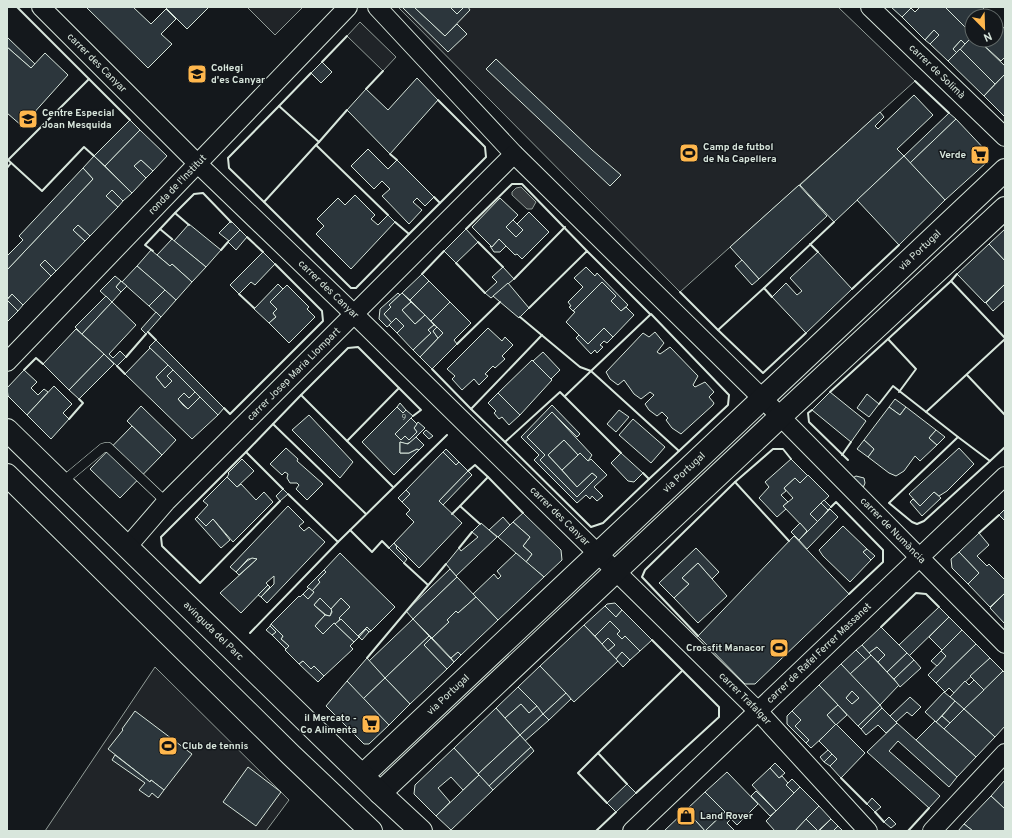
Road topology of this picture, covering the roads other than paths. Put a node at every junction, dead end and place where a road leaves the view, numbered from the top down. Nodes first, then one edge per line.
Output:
1 (41, 7) edge
2 (348, 7) edge
3 (377, 7) edge
4 (870, 7) edge
5 (1005, 137) edge
6 (514, 154) junction
7 (198, 164) junction
8 (1005, 170) edge
9 (1005, 208) edge
10 (354, 314) junction
11 (7, 362) edge
12 (763, 399) junction
13 (780, 417) junction
14 (7, 430) edge
15 (7, 475) edge
16 (1005, 476) edge
17 (61, 483) junction
18 (166, 502) junction
19 (128, 546) junction
20 (598, 555) junction
21 (919, 558) junction
22 (615, 572) junction
23 (1005, 644) edge
24 (758, 711) junction
25 (1005, 753) edge
26 (364, 776) junction
27 (380, 793) junction
28 (371, 831) edge
29 (421, 831) edge
30 (632, 831) edge
31 (868, 831) edge
32 (932, 831) edge

1 - 7 street, carrer des Canyar
2 - 7 street, ronda de l'Institut
3 - 6 street, carrer de Numància
4 - 5 street, carrer de Solimà
6 - 10 street, carrer Josep Maria Llompart
6 - 12 street, carrer de Numància
7 - 10 street, carrer des Canyar
7 - 11 street, ronda de l'Institut
8 - 12 street, via Portugal
9 - 13 street
10 - 18 street, carrer Josep Maria Llompart
10 - 20 street, carrer des Canyar
12 - 13 street, carrer de Numància
12 - 20 street, via Portugal
13 - 21 street, carrer de Numància
13 - 22 street
14 - 17 street, avinguda del Parc
15 - 28 street
16 - 21 street, carrer de Rafel Ferrer Massanet
17 - 18 lane
17 - 19 street, avinguda del Parc
18 - 19 street, carrer Josep Maria Llompart
19 - 26 street, avinguda del Parc
20 - 22 street, carrer des Canyar
20 - 26 street, via Portugal
21 - 23 street, carrer de Numància
21 - 24 street, carrer de Rafel Ferrer Massanet
22 - 24 street, carrer Trafalgar
22 - 27 street
24 - 30 street, carrer de Rafel Ferrer Massanet
24 - 31 street, carrer Trafalgar
25 - 32 street
26 - 27 street, avinguda del Parc
27 - 29 street, avinguda del Parc

